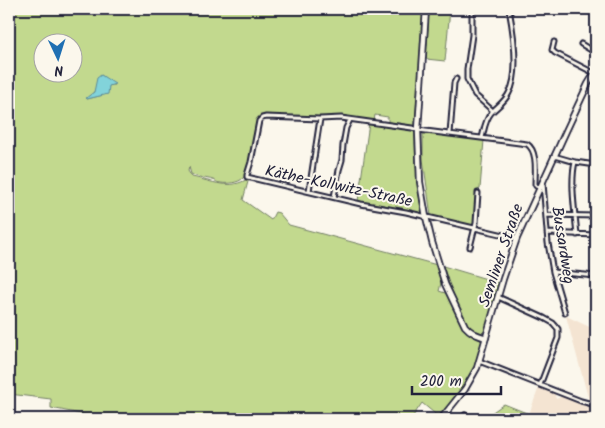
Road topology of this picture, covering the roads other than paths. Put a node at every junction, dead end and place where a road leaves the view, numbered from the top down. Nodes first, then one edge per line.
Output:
1 (426, 9) edge
2 (472, 9) edge
3 (509, 9) edge
4 (554, 42) dead end
5 (581, 44) dead end
6 (596, 52) edge
7 (595, 72) edge
8 (456, 79) dead end
9 (492, 111) junction
10 (320, 120) junction
11 (350, 120) junction
12 (418, 130) junction
13 (450, 134) junction
14 (482, 138) junction
15 (554, 156) junction
16 (575, 162) junction
17 (596, 165) edge
18 (542, 181) junction
19 (539, 188) junction
20 (309, 191) junction
21 (478, 193) dead end
22 (334, 197) junction
23 (546, 215) junction
24 (575, 216) junction
25 (596, 216) edge
26 (426, 217) junction
27 (475, 228) junction
28 (547, 233) junction
29 (577, 235) junction
30 (596, 235) edge
31 (517, 238) junction
32 (470, 247) dead end
33 (553, 272) junction
34 (596, 276) edge
35 (498, 297) junction
36 (565, 313) dead end
37 (486, 338) junction
38 (479, 361) junction
39 (540, 385) junction
40 (596, 405) edge
41 (465, 415) dead end
42 (441, 419) edge
43 (462, 419) edge

1 - 12 street
2 - 9 street
3 - 9 street
4 - 7 street
5 - 6 street
7 - 15 street, Semliner Straße
8 - 13 street
9 - 14 street
10 - 11 street
10 - 20 street
10 - 20 street, Käthe-Kollwitz-Straße
11 - 12 street
11 - 22 street
12 - 13 street
12 - 26 street
13 - 14 street
14 - 19 street
15 - 16 street
15 - 18 street, Semliner Straße
16 - 17 street
16 - 24 street
18 - 19 street, Semliner Straße
18 - 23 street, Bussardweg
19 - 31 street, Semliner Straße
20 - 22 street, Käthe-Kollwitz-Straße
21 - 27 street
22 - 26 street, Käthe-Kollwitz-Straße
23 - 24 street
23 - 28 street, Bussardweg
24 - 25 street
24 - 29 street
26 - 27 street, Käthe-Kollwitz-Straße
26 - 37 street
27 - 31 street, Käthe-Kollwitz-Straße
27 - 32 street
28 - 29 street
28 - 33 street, Bussardweg
29 - 30 street
31 - 35 street, Semliner Straße
33 - 34 street
33 - 36 street, Bussardweg
35 - 37 street, Semliner Straße
35 - 39 street
37 - 38 street, Semliner Straße
38 - 39 street
38 - 42 street, Semliner Straße
39 - 40 street
41 - 43 street

